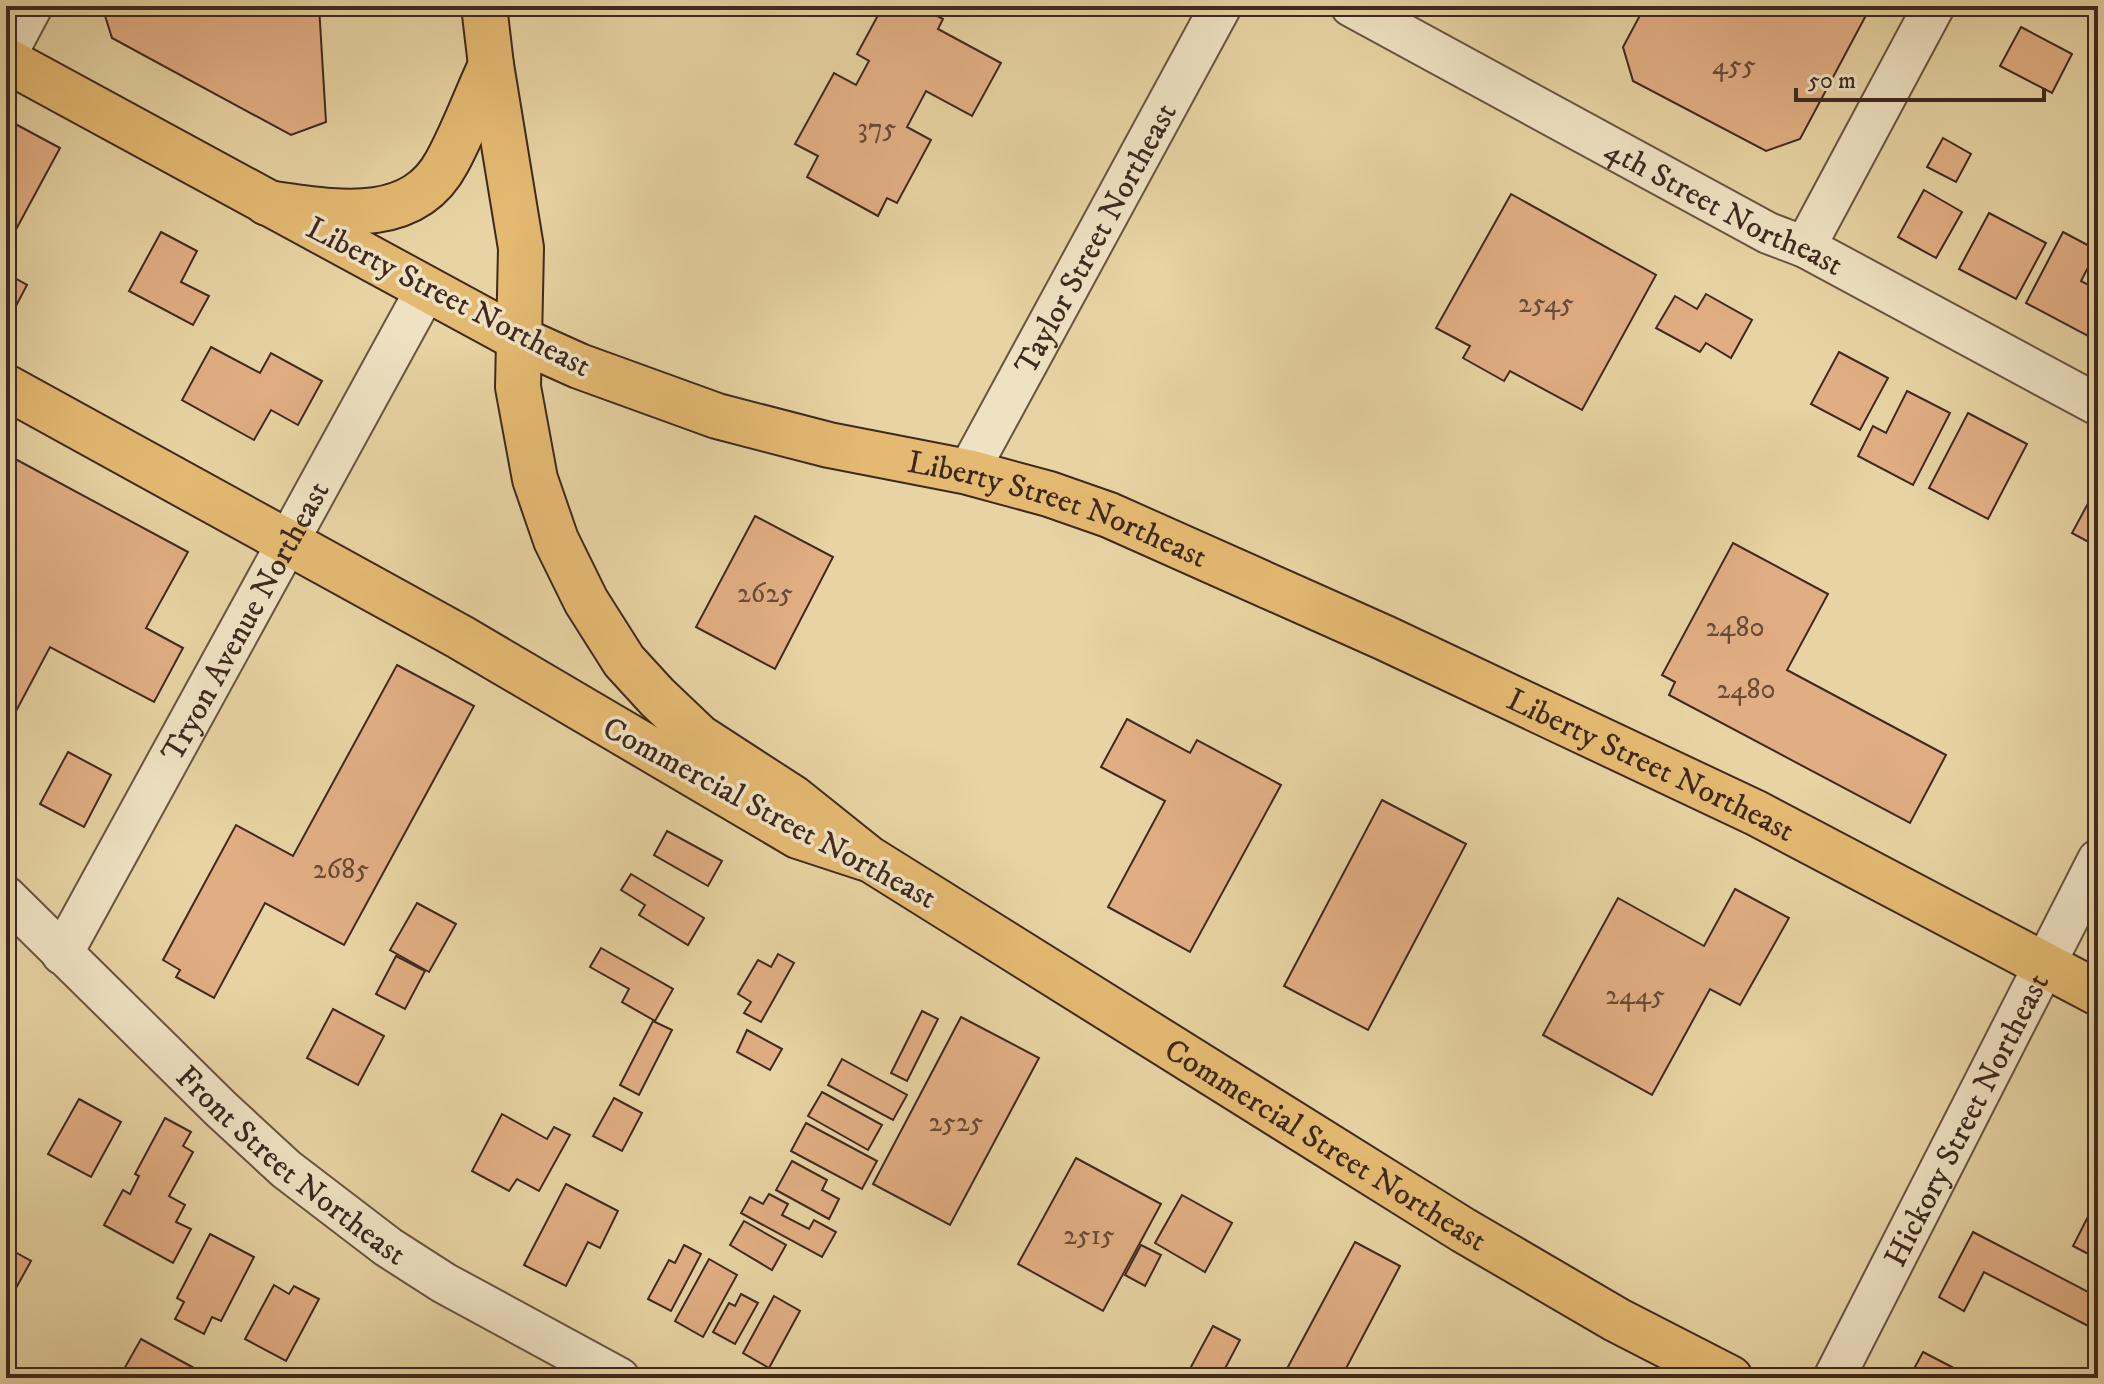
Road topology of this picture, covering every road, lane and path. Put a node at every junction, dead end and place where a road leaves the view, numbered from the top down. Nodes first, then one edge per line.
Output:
1 (32, 6) edge
2 (484, 6) edge
3 (1221, 6) edge
4 (1351, 6) edge
5 (1934, 6) edge
6 (6, 57) edge
7 (491, 65) junction
8 (267, 203) junction
9 (1805, 247) junction
10 (427, 288) junction
11 (519, 339) junction
12 (6, 387) edge
13 (2098, 405) edge
14 (968, 472) junction
15 (290, 542) junction
16 (868, 858) junction
17 (2098, 860) edge
18 (6, 897) edge
19 (62, 954) junction
20 (2043, 964) junction
21 (2098, 993) edge
22 (619, 1378) edge
23 (1730, 1378) edge
24 (1834, 1378) edge

1 - 6 street
2 - 7 main road
3 - 14 street, Taylor Street Northeast
4 - 9 street, 4th Street Northeast
5 - 9 street
6 - 8 main road, Liberty Street Northeast
7 - 8 main road
7 - 11 main road
8 - 10 main road, Liberty Street Northeast
9 - 13 street, 4th Street Northeast
10 - 11 main road, Liberty Street Northeast
10 - 15 street, Tryon Avenue Northeast
11 - 14 main road, Liberty Street Northeast
11 - 16 main road
12 - 15 main road, Commercial Street Northeast
14 - 20 main road, Liberty Street Northeast
15 - 16 main road, Commercial Street Northeast
15 - 19 street, Tryon Avenue Northeast
16 - 23 main road, Commercial Street Northeast
17 - 20 street, Hickory Street Northeast
18 - 19 street, Front Street Northeast
19 - 22 street, Front Street Northeast
20 - 21 main road, Liberty Street Northeast
20 - 24 street, Hickory Street Northeast

